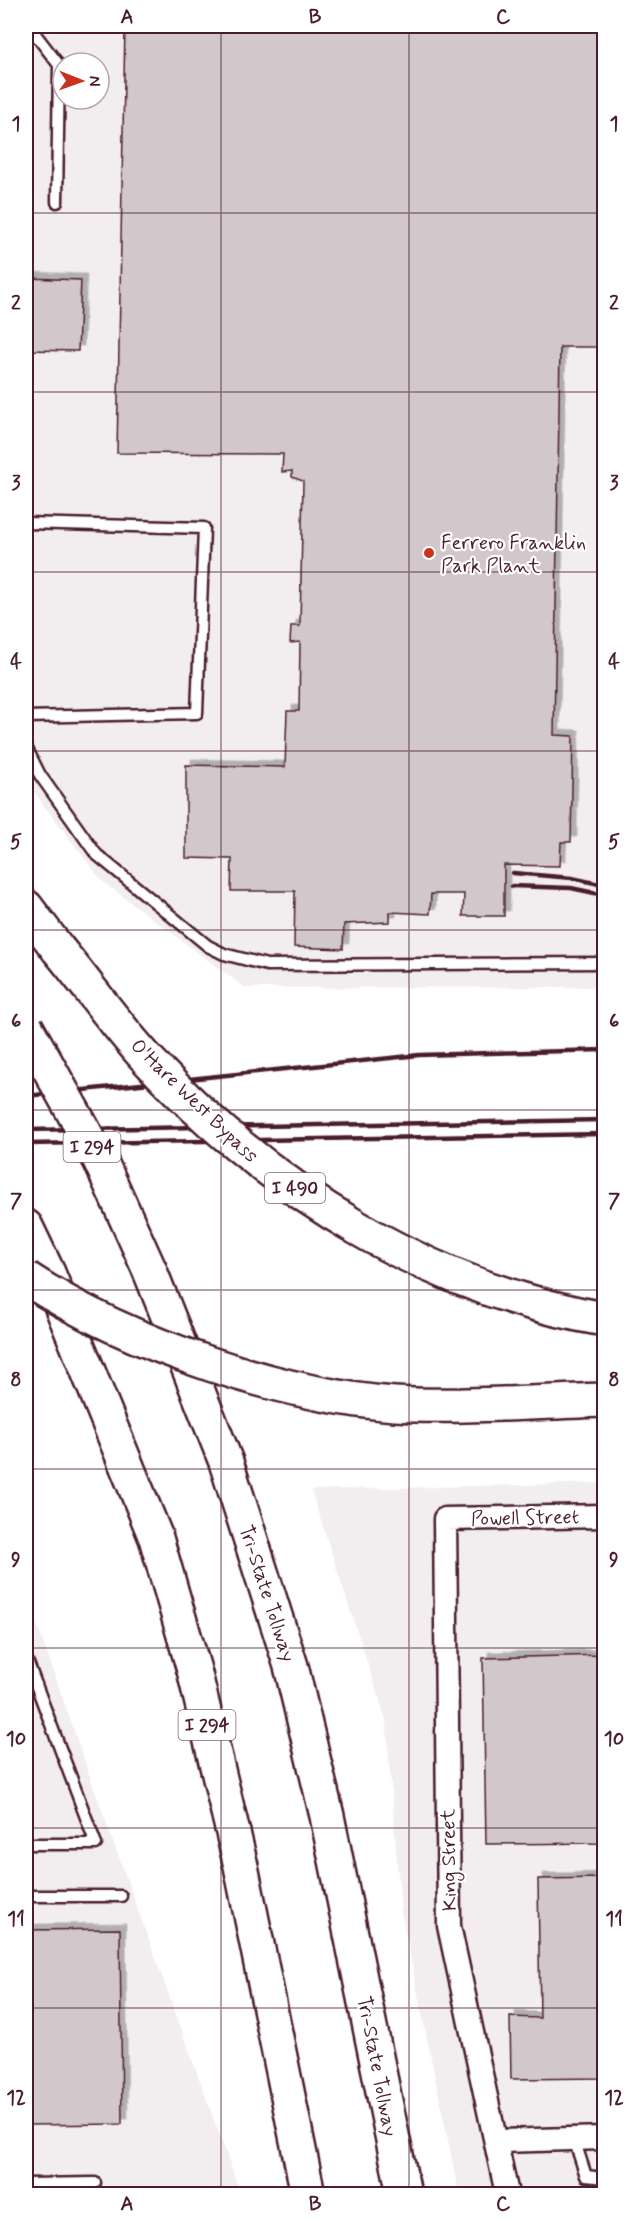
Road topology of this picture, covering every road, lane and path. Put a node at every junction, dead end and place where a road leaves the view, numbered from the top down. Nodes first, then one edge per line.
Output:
1 (29, 26) edge
2 (57, 202) dead end
3 (26, 523) edge
4 (26, 717) edge
5 (26, 747) edge
6 (26, 907) edge
7 (604, 963) edge
8 (26, 1027) edge
9 (26, 1227) edge
10 (37, 1276) edge
11 (604, 1319) edge
12 (604, 1400) edge
13 (604, 1516) edge
14 (445, 1519) joint
15 (26, 1658) edge
16 (26, 1844) edge
17 (26, 1896) edge
18 (121, 1896) dead end
19 (604, 2138) edge
20 (574, 2139) junction
21 (497, 2141) junction
22 (604, 2178) edge
23 (94, 2183) dead end
24 (26, 2184) edge
25 (308, 2194) edge
26 (404, 2194) edge
27 (507, 2194) edge

1 - 2 lane
3 - 4 lane
5 - 7 lane
6 - 11 highway, O'Hare West Bypass / I 490, bridge
8 - 26 highway, Tri-State Tollway / I 294, bridge
9 - 10 highway, I 294
10 - 12 highway, bridge
10 - 25 highway, I 294
13 - 14 street, Powell Street
14 - 21 street, King Street
15 - 16 lane
17 - 18 lane
19 - 20 street
20 - 21 street
20 - 22 lane
21 - 27 street, King Street
23 - 24 lane

